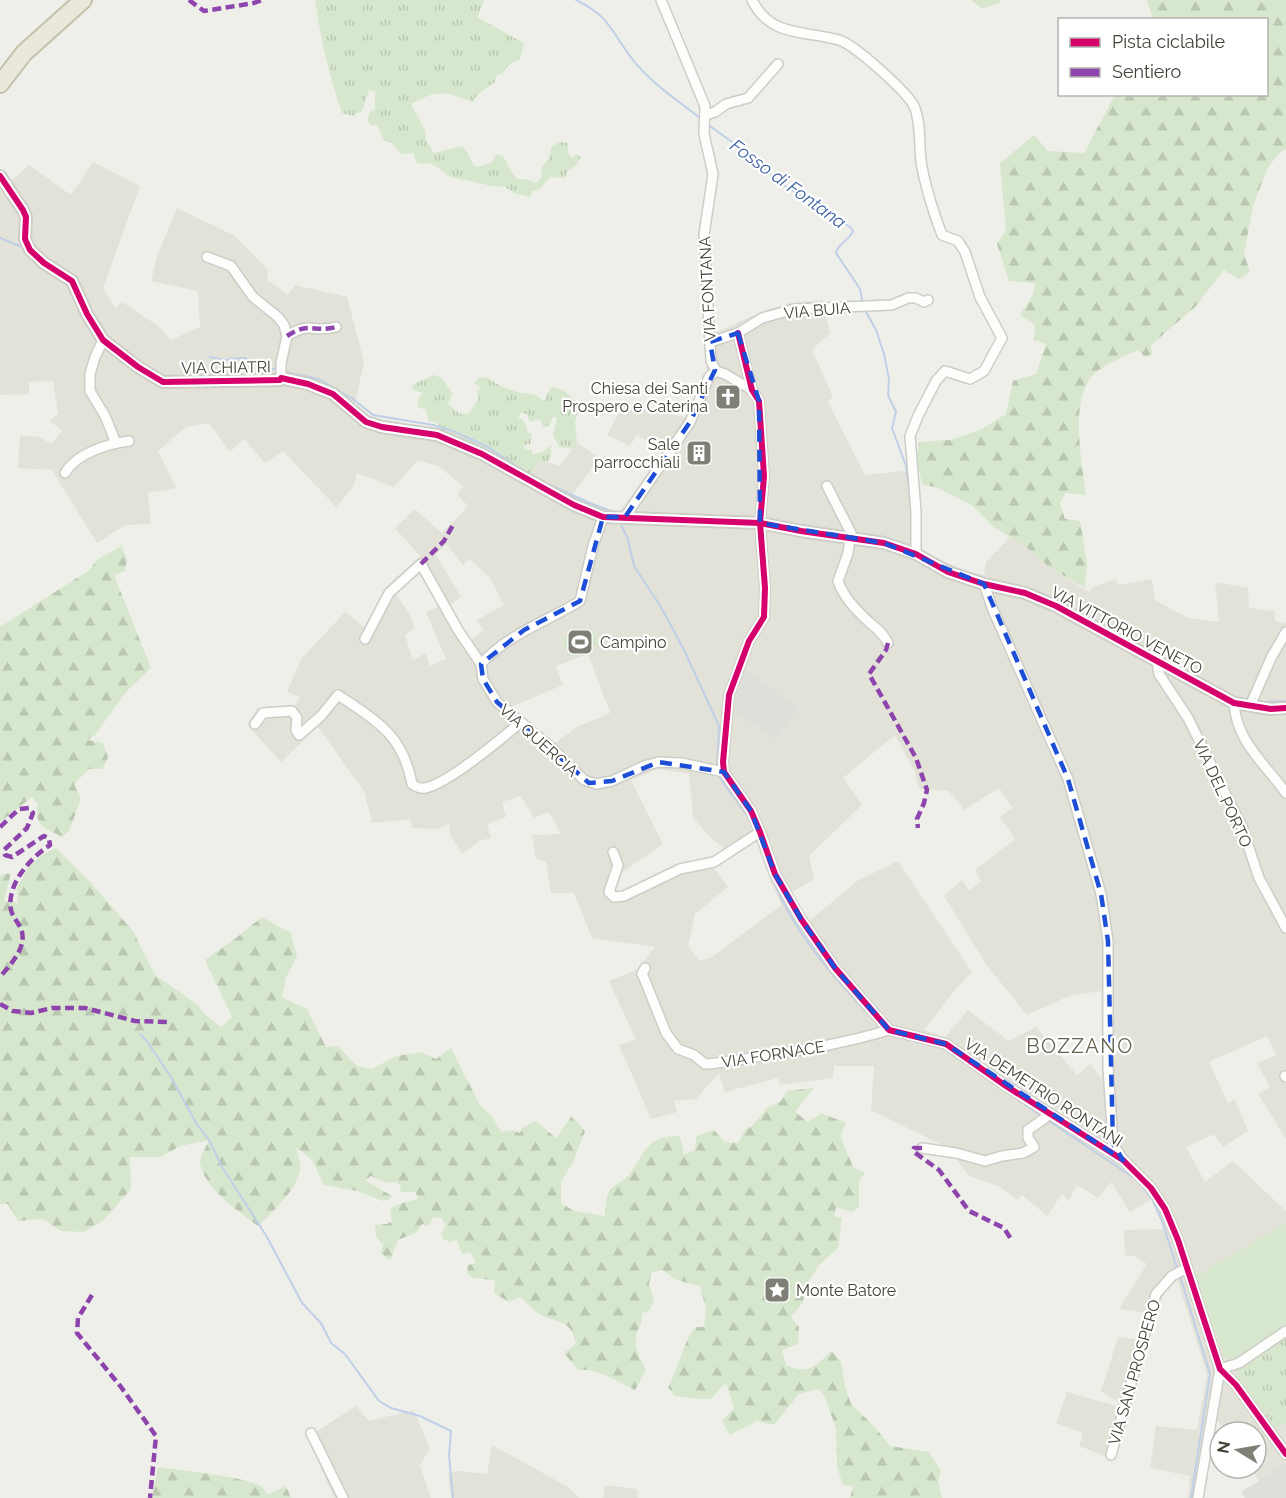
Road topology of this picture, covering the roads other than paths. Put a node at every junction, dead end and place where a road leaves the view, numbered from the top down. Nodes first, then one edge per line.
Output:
1 (67, 0) edge
2 (83, 0) edge
3 (662, 0) edge
4 (752, 0) edge
5 (778, 64) dead end
6 (0, 65) edge
7 (0, 84) edge
8 (705, 120) junction
9 (0, 176) edge
10 (207, 256) dead end
11 (928, 300) dead end
12 (336, 327) dead end
13 (738, 333) junction
14 (288, 336) junction
15 (103, 340) junction
16 (710, 342) junction
17 (716, 371) junction
18 (281, 376) junction
19 (752, 390) junction
20 (129, 441) dead end
21 (116, 443) junction
22 (65, 473) dead end
23 (827, 486) dead end
24 (616, 518) junction
25 (760, 524) junction
26 (851, 537) junction
27 (916, 554) junction
28 (984, 584) junction
29 (1286, 632) edge
30 (365, 639) dead end
31 (888, 643) dead end
32 (1157, 660) junction
33 (481, 664) junction
34 (1234, 703) junction
35 (1250, 706) junction
36 (1286, 708) edge
37 (520, 723) junction
38 (255, 724) dead end
39 (719, 770) junction
40 (1286, 793) edge
41 (758, 834) junction
42 (613, 852) dead end
43 (1286, 928) edge
44 (645, 968) dead end
45 (887, 1031) junction
46 (1044, 1117) junction
47 (922, 1148) dead end
48 (1123, 1160) junction
49 (1182, 1270) junction
50 (1286, 1331) edge
51 (1220, 1369) junction
52 (311, 1433) dead end
53 (1286, 1454) edge
54 (1111, 1455) dead end
55 (343, 1498) edge
56 (1198, 1498) edge

1 - 6 highway
2 - 7 highway
3 - 8 street, VIA FONTANA
4 - 27 street
5 - 8 street
8 - 16 street, VIA FONTANA
9 - 15 street, VIA CHIATRI
10 - 14 street
11 - 13 street, VIA BUIA
12 - 14 street
13 - 16 street, VIA BUIA
13 - 19 street, VIA FONTANA
14 - 18 street
15 - 18 street, VIA CHIATRI
15 - 21 street
16 - 17 street, VIA FONTANA
17 - 19 street
17 - 24 street
18 - 24 street, VIA CHIATRI
19 - 25 street, VIA FONTANA
20 - 21 street
21 - 22 street
23 - 26 street
24 - 25 street, VIA VITTORIO VENETO
24 - 33 street
25 - 26 street, VIA VITTORIO VENETO
25 - 39 street
26 - 27 street, VIA VITTORIO VENETO
26 - 31 street
27 - 28 street, VIA VITTORIO VENETO
28 - 32 street, VIA VITTORIO VENETO
28 - 48 street
29 - 35 street
30 - 33 street, VIA QUERCIA
32 - 34 street, VIA VITTORIO VENETO
32 - 43 street, VIA DEL PORTO
33 - 37 street, VIA QUERCIA
34 - 35 street, VIA VITTORIO VENETO
34 - 40 street
35 - 36 street, VIA VITTORIO VENETO
37 - 38 street
37 - 39 street, VIA QUERCIA
39 - 41 street
41 - 42 street
41 - 45 street
44 - 45 street, VIA FORNACE
45 - 46 street, VIA DEMETRIO RONTANI
46 - 47 street
46 - 48 street, VIA DEMETRIO RONTANI
48 - 49 street, VIA DEMETRIO RONTANI
49 - 51 street, VIA DEMETRIO RONTANI
49 - 54 street, VIA SAN PROSPERO
50 - 51 street
51 - 53 street, VIA DEMETRIO RONTANI
51 - 56 street
52 - 55 street

